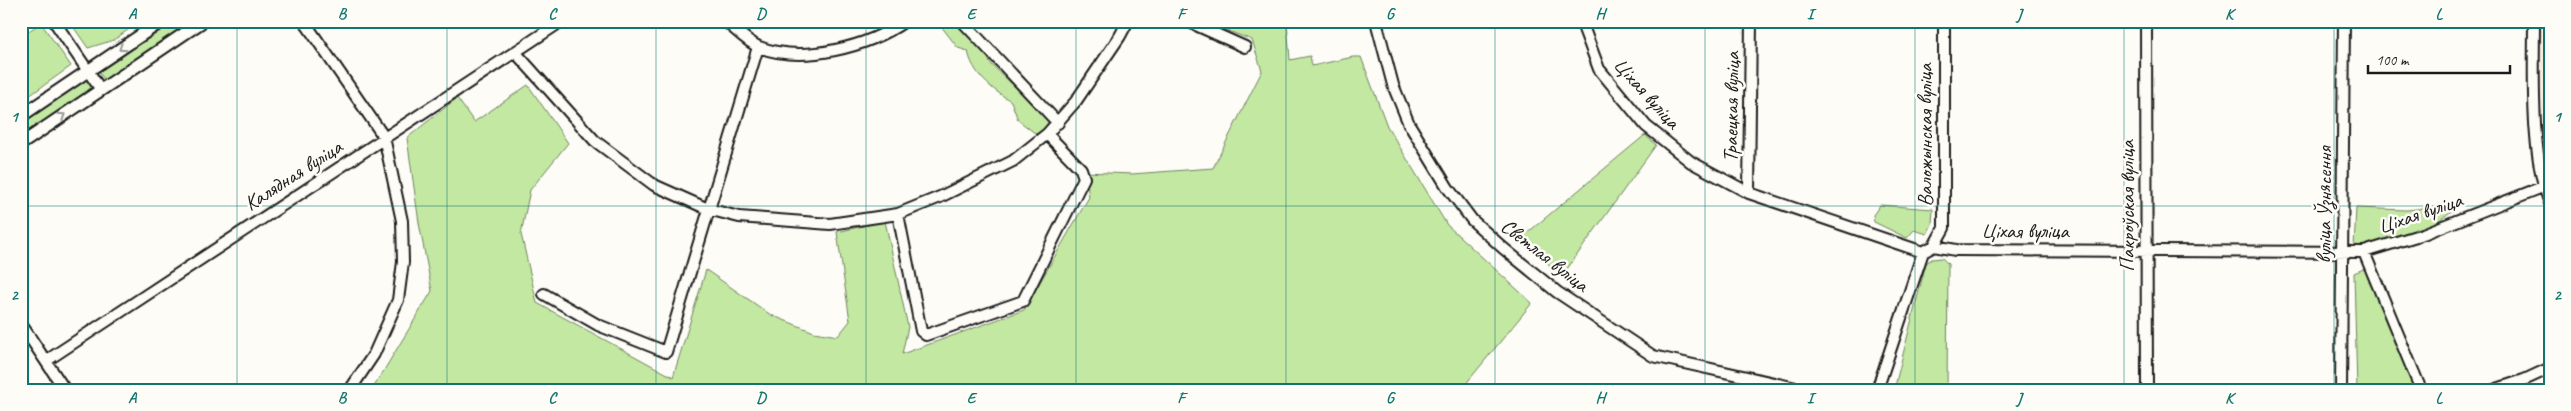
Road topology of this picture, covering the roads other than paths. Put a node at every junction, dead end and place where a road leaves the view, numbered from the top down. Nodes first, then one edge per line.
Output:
1 (54, 21) edge
2 (162, 21) edge
3 (203, 21) edge
4 (304, 21) edge
5 (562, 21) edge
6 (725, 21) edge
7 (905, 21) edge
8 (962, 21) edge
9 (1128, 21) edge
10 (1186, 21) edge
11 (1376, 21) edge
12 (1581, 21) edge
13 (1751, 21) edge
14 (1944, 21) edge
15 (2146, 21) edge
16 (2344, 21) edge
17 (2534, 21) edge
18 (758, 47) junction
19 (1245, 47) dead end
20 (516, 53) junction
21 (88, 71) junction
22 (101, 90) junction
23 (21, 116) edge
24 (1058, 123) junction
25 (1047, 134) junction
26 (384, 137) junction
27 (21, 144) edge
28 (2546, 185) edge
29 (1749, 193) junction
30 (2550, 203) edge
31 (708, 209) junction
32 (898, 214) junction
33 (1934, 246) junction
34 (2146, 250) junction
35 (1923, 252) junction
36 (2343, 252) junction
37 (2364, 252) junction
38 (544, 294) dead end
39 (21, 324) edge
40 (46, 360) junction
41 (2550, 368) edge
42 (2550, 374) edge
43 (1748, 379) junction
44 (2524, 380) junction
45 (65, 390) edge
46 (350, 390) edge
47 (1744, 390) edge
48 (1805, 390) edge
49 (1877, 390) edge
50 (2147, 390) edge
51 (2341, 390) edge
52 (2422, 390) edge
53 (2494, 390) edge

1 - 21 street
2 -> 21 street
3 - 22 street
4 - 26 street
5 - 20 street, Калядная вуліца
6 - 18 street
7 - 18 street
8 - 24 street
9 - 24 street
10 - 19 street
11 - 43 street, Светлая вуліца
12 - 29 street, Ціхая вуліца
13 - 29 street, Траецкая вуліца
14 - 33 street, Валожынская вуліца
15 - 34 street, Пакроўская вуліца
16 - 36 street, вуліца Ўзнясення
17 - 28 street
18 - 31 street
20 - 26 street, Калядная вуліца
20 - 31 street
21 - 22 street
21 - 23 street
27 -> 22 street
24 - 25 street
25 - 32 street
25 - 32 street
26 - 40 street, Калядная вуліца
26 - 46 street
28 - 30 street
28 - 37 street, Ціхая вуліца
29 - 35 street, Ціхая вуліца
31 - 32 street
31 - 38 street
33 - 34 street, Ціхая вуліца
33 - 35 street
34 - 36 street, Ціхая вуліца
34 - 50 street, Пакроўская вуліца
35 - 49 street
36 - 37 street, Ціхая вуліца
36 - 51 street, вуліца Ўзнясення
37 - 52 street, вуліца Ўзнясення
39 - 40 street
40 - 45 street
41 - 44 street
42 - 44 street
43 - 47 street
43 - 48 street, Светлая вуліца
44 - 53 street

